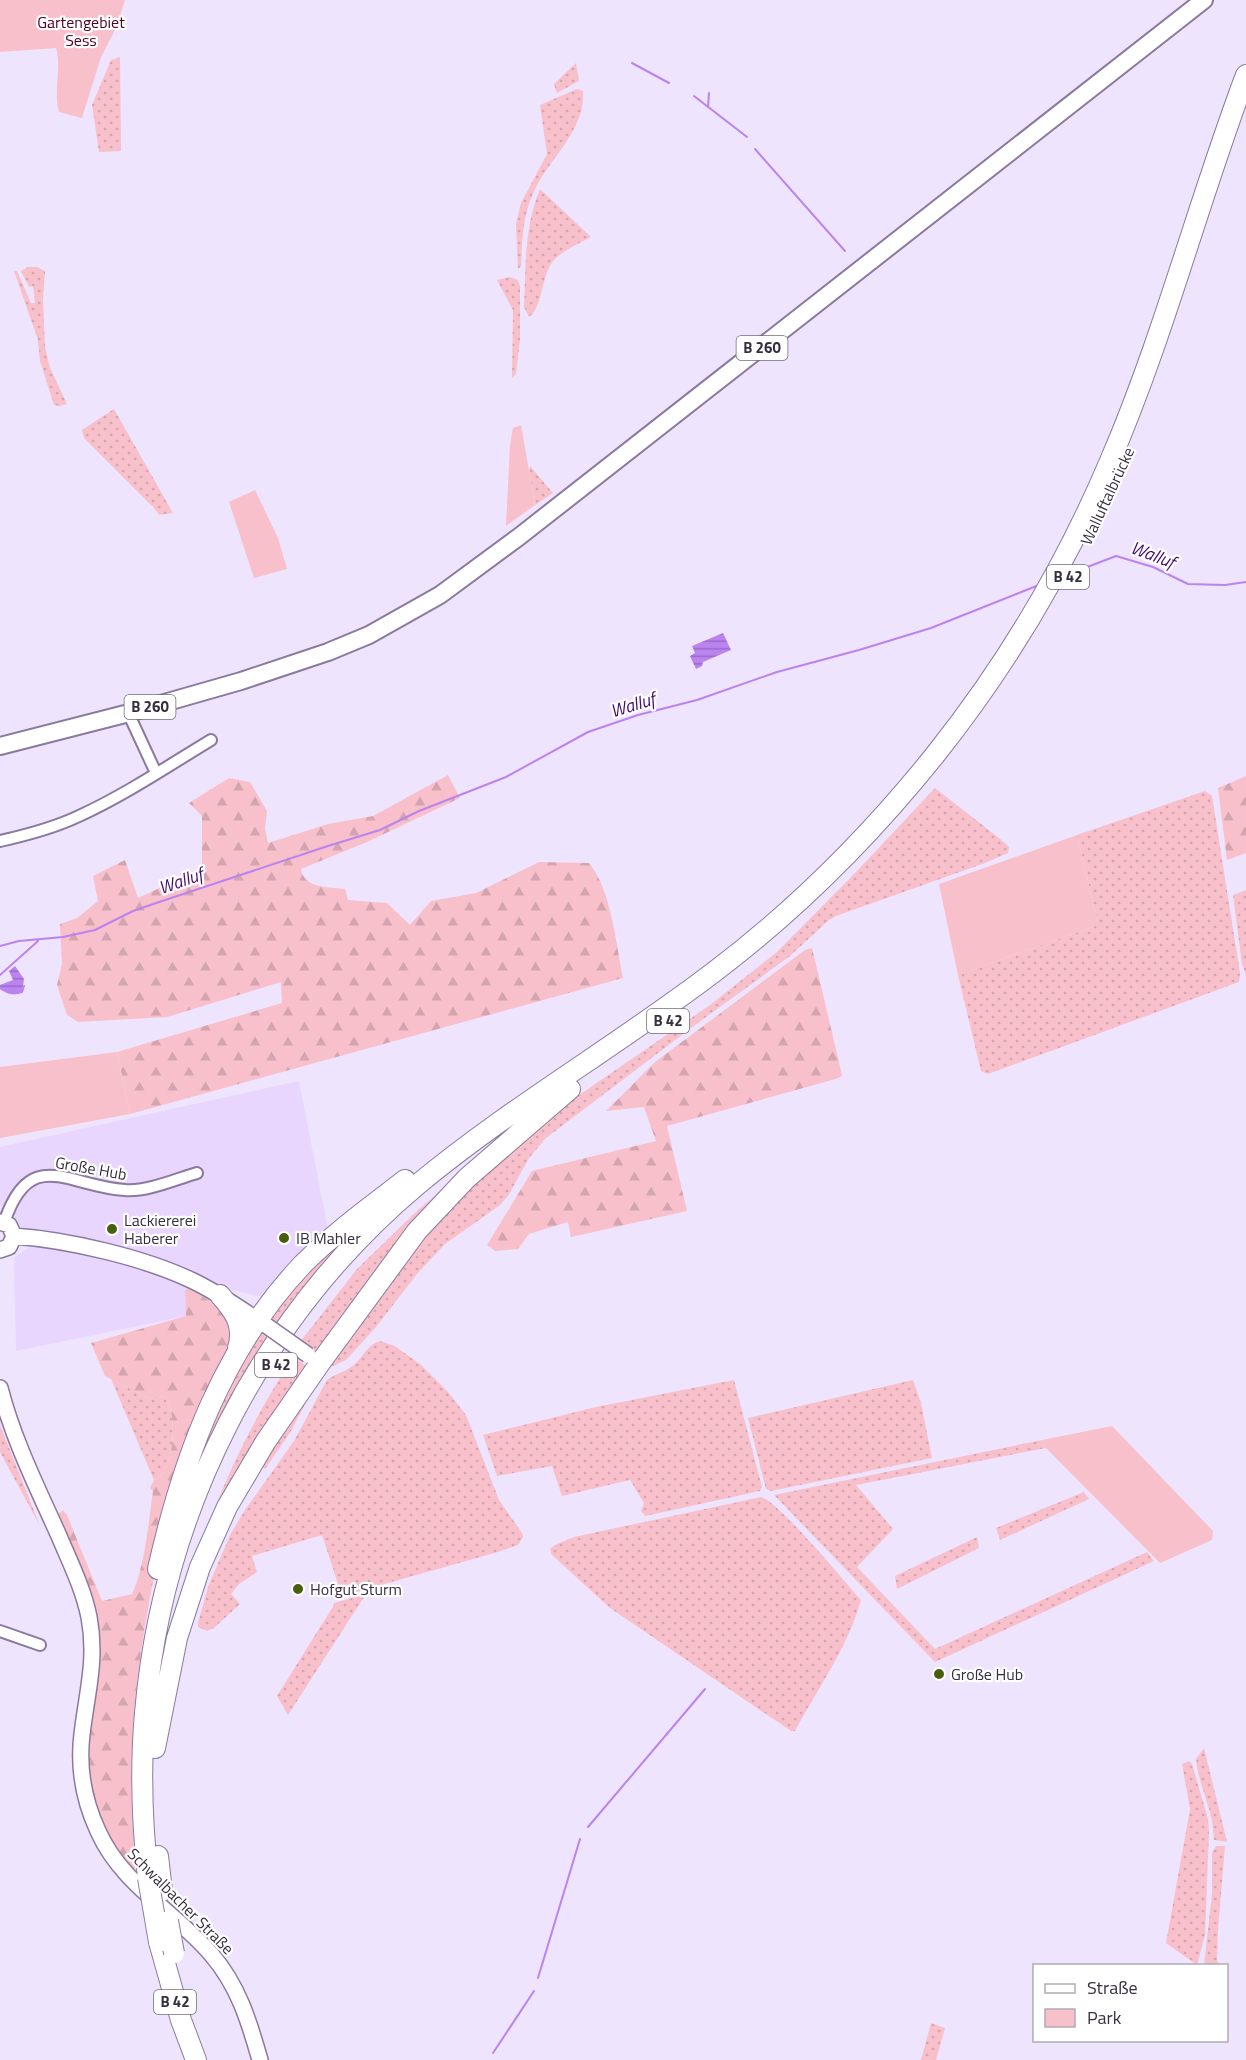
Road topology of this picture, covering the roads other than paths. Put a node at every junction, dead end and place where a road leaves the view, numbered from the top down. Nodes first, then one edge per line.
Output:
1 (1204, 0) edge
2 (1246, 75) edge
3 (1246, 112) edge
4 (1165, 331) junction
5 (131, 719) dead end
6 (211, 740) dead end
7 (0, 746) edge
8 (156, 773) junction
9 (913, 790) junction
10 (0, 841) edge
11 (570, 1089) junction
12 (520, 1107) junction
13 (197, 1173) dead end
14 (2, 1222) edge
15 (14, 1236) junction
16 (0, 1250) edge
17 (220, 1295) junction
18 (262, 1323) junction
19 (237, 1351) junction
20 (314, 1359) junction
21 (0, 1388) edge
22 (0, 1631) edge
23 (40, 1645) dead end
24 (145, 1712) junction
25 (155, 1748) junction
26 (155, 1885) junction
27 (167, 1948) junction
28 (196, 2060) edge
29 (209, 2060) edge
30 (260, 2060) edge

1 - 7 main road, B 260
2 - 4 highway, B 42
3 - 4 highway, B 42
4 - 9 highway, Walluftalbrücke / B 42
5 - 8 street
6 - 8 street
8 - 10 street
9 - 11 highway, B 42
9 - 12 highway, B 42
11 - 20 highway
11 - 25 highway, B 42
12 - 18 highway
12 - 24 highway, B 42
13 - 14 street, Große Hub
14 - 15 street
15 - 16 street
15 - 17 street
17 - 18 street
17 - 19 highway
18 - 19 highway
18 - 20 street, bridge
19 - 24 highway
20 - 25 highway
21 - 30 street, Schwalbacher Straße
22 - 23 street
24 - 26 highway, B 42
25 - 26 highway, B 42
26 - 27 highway, B 42, bridge
27 - 28 highway, B 42
27 - 29 highway, B 42

